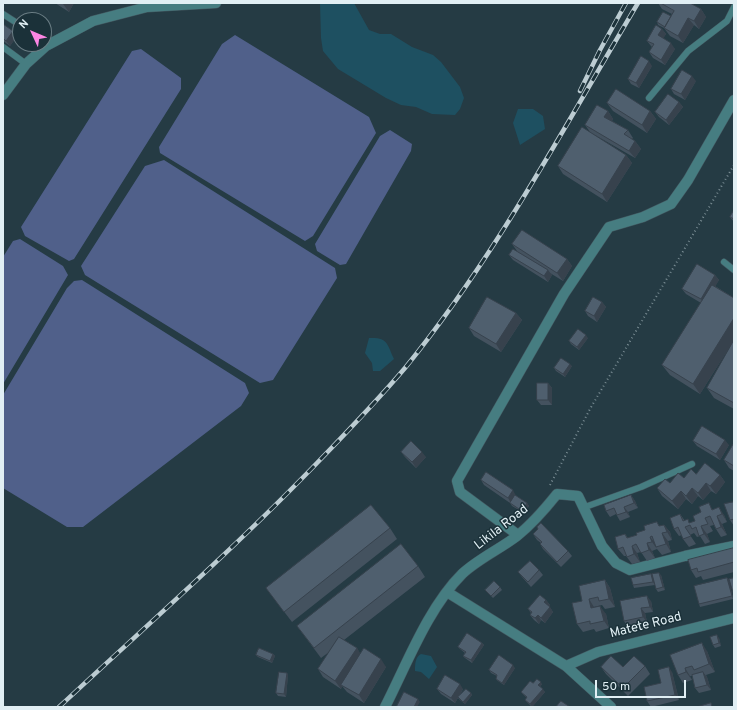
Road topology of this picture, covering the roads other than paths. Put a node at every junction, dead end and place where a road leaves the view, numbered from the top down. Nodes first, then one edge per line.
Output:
1 (216, 3) edge
2 (734, 7) edge
3 (3, 14) edge
4 (12, 20) edge
5 (52, 42) edge
6 (3, 47) edge
7 (38, 52) edge
8 (26, 64) junction
9 (3, 95) edge
10 (649, 98) dead end
11 (734, 100) edge
12 (724, 262) dead end
13 (734, 270) edge
14 (692, 464) dead end
15 (585, 507) junction
16 (518, 535) junction
17 (734, 546) edge
18 (447, 592) junction
19 (734, 618) edge
20 (566, 666) junction
21 (385, 707) edge
22 (611, 707) edge

1 - 5 street
2 - 10 lane
3 - 4 lane
6 - 8 lane
7 - 8 street
8 - 9 street
11 - 16 street
12 - 13 lane
14 - 15 lane
15 - 16 street, Likila Road
15 - 17 street
16 - 18 street, Likila Road
18 - 20 street
18 - 21 street, Likila Road
19 - 20 street, Matete Road
20 - 22 street

